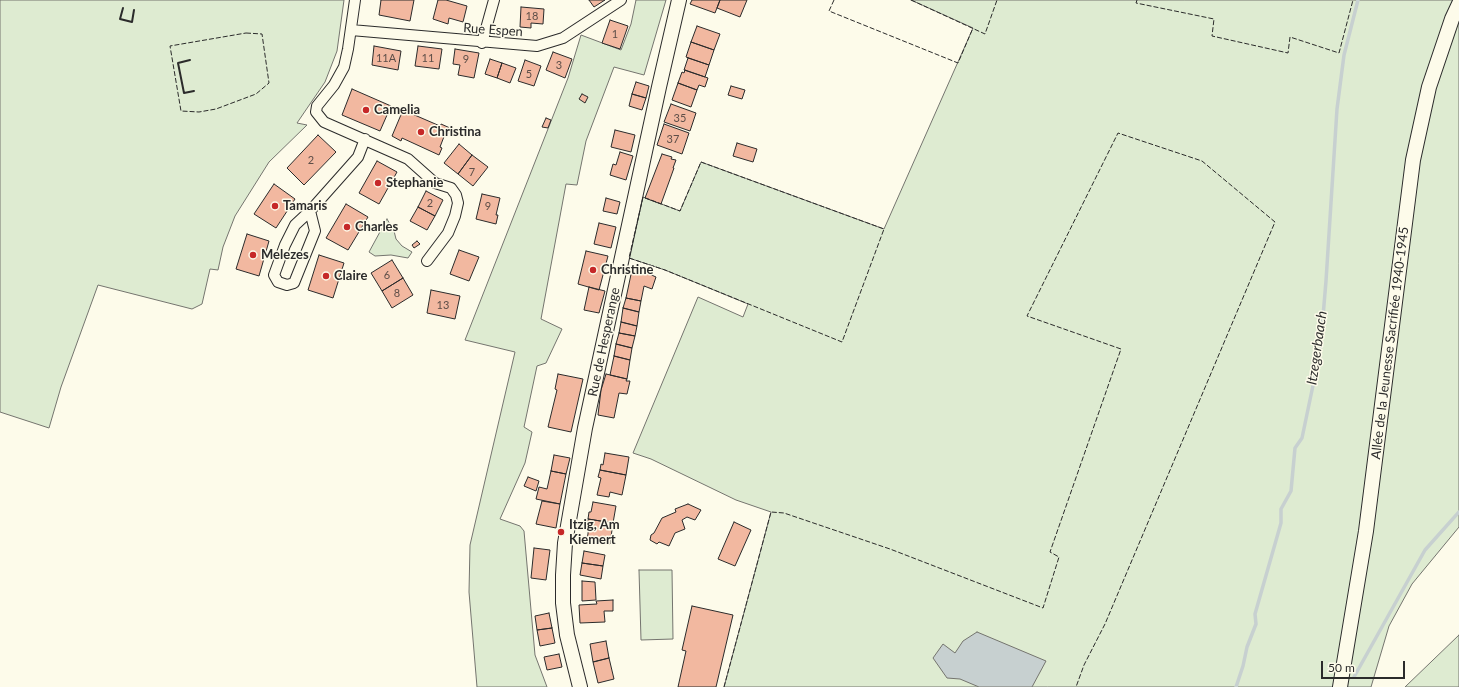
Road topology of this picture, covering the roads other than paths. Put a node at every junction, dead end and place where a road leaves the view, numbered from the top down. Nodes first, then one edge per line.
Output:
1 (355, 0) edge
2 (494, 0) edge
3 (621, 0) edge
4 (679, 0) edge
5 (1459, 4) edge
6 (351, 30) junction
7 (482, 43) junction
8 (365, 139) junction
9 (310, 211) junction
10 (427, 261) dead end
11 (580, 687) edge
12 (1340, 687) edge

1 - 6 street
2 - 7 street
3 - 7 street, Rue Espen
4 - 11 main road, Rue de Hesperange
5 - 12 main road, Allée de la Jeunesse Sacrifiée 1940-1945
6 - 7 street, Rue Espen
6 - 8 street
8 - 9 street
8 - 10 street
9 - 9 street

